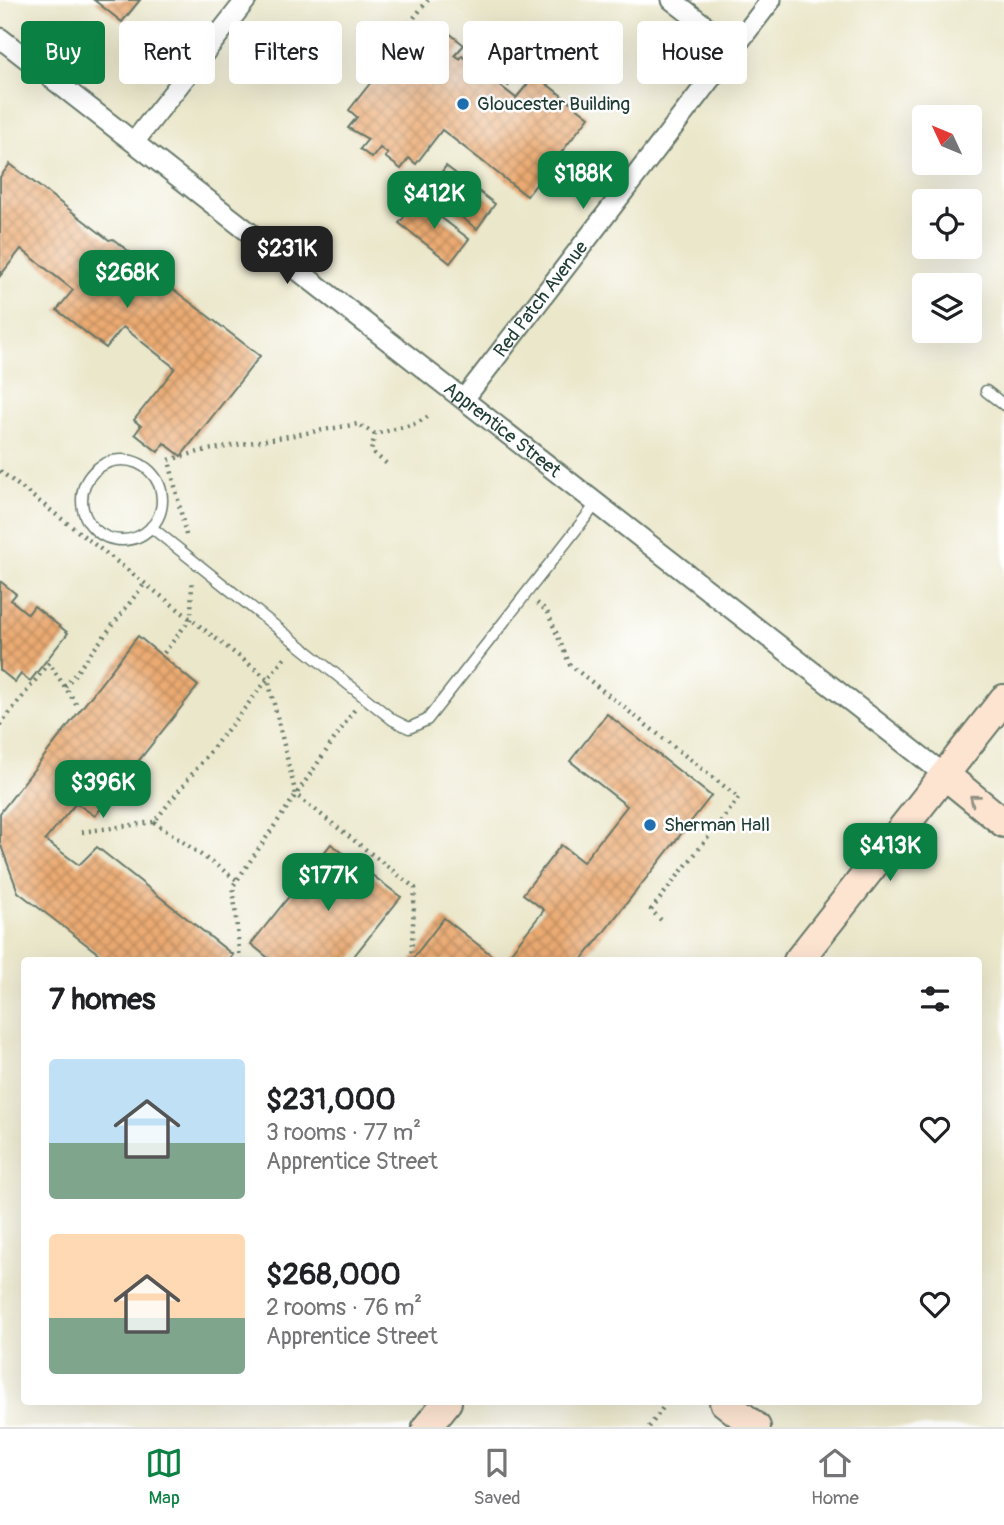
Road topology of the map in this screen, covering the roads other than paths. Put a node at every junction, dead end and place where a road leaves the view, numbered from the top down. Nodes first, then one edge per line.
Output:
1 (246, 0) edge
2 (672, 0) edge
3 (771, 0) edge
4 (699, 21) edge
5 (747, 31) edge
6 (0, 38) edge
7 (706, 84) edge
8 (134, 142) junction
9 (986, 391) dead end
10 (464, 398) junction
11 (1004, 405) edge
12 (598, 503) junction
13 (152, 527) junction
14 (1004, 699) edge
15 (945, 775) junction
16 (1004, 822) edge
17 (801, 957) edge
18 (445, 1405) edge
19 (728, 1405) edge
20 (427, 1427) edge
21 (756, 1427) edge

1 - 8 street
2 - 4 street
3 - 5 street, Red Patch Avenue
6 - 8 street, Apprentice Street
7 - 10 street, Red Patch Avenue
8 - 10 street, Apprentice Street
9 - 11 lane
10 - 12 street, Apprentice Street
12 - 13 lane
12 - 15 street, Apprentice Street
13 - 13 lane
14 - 15 street
16 -> 15 street, Apprentice Street
15 - 17 street
18 - 20 street
19 - 21 street

